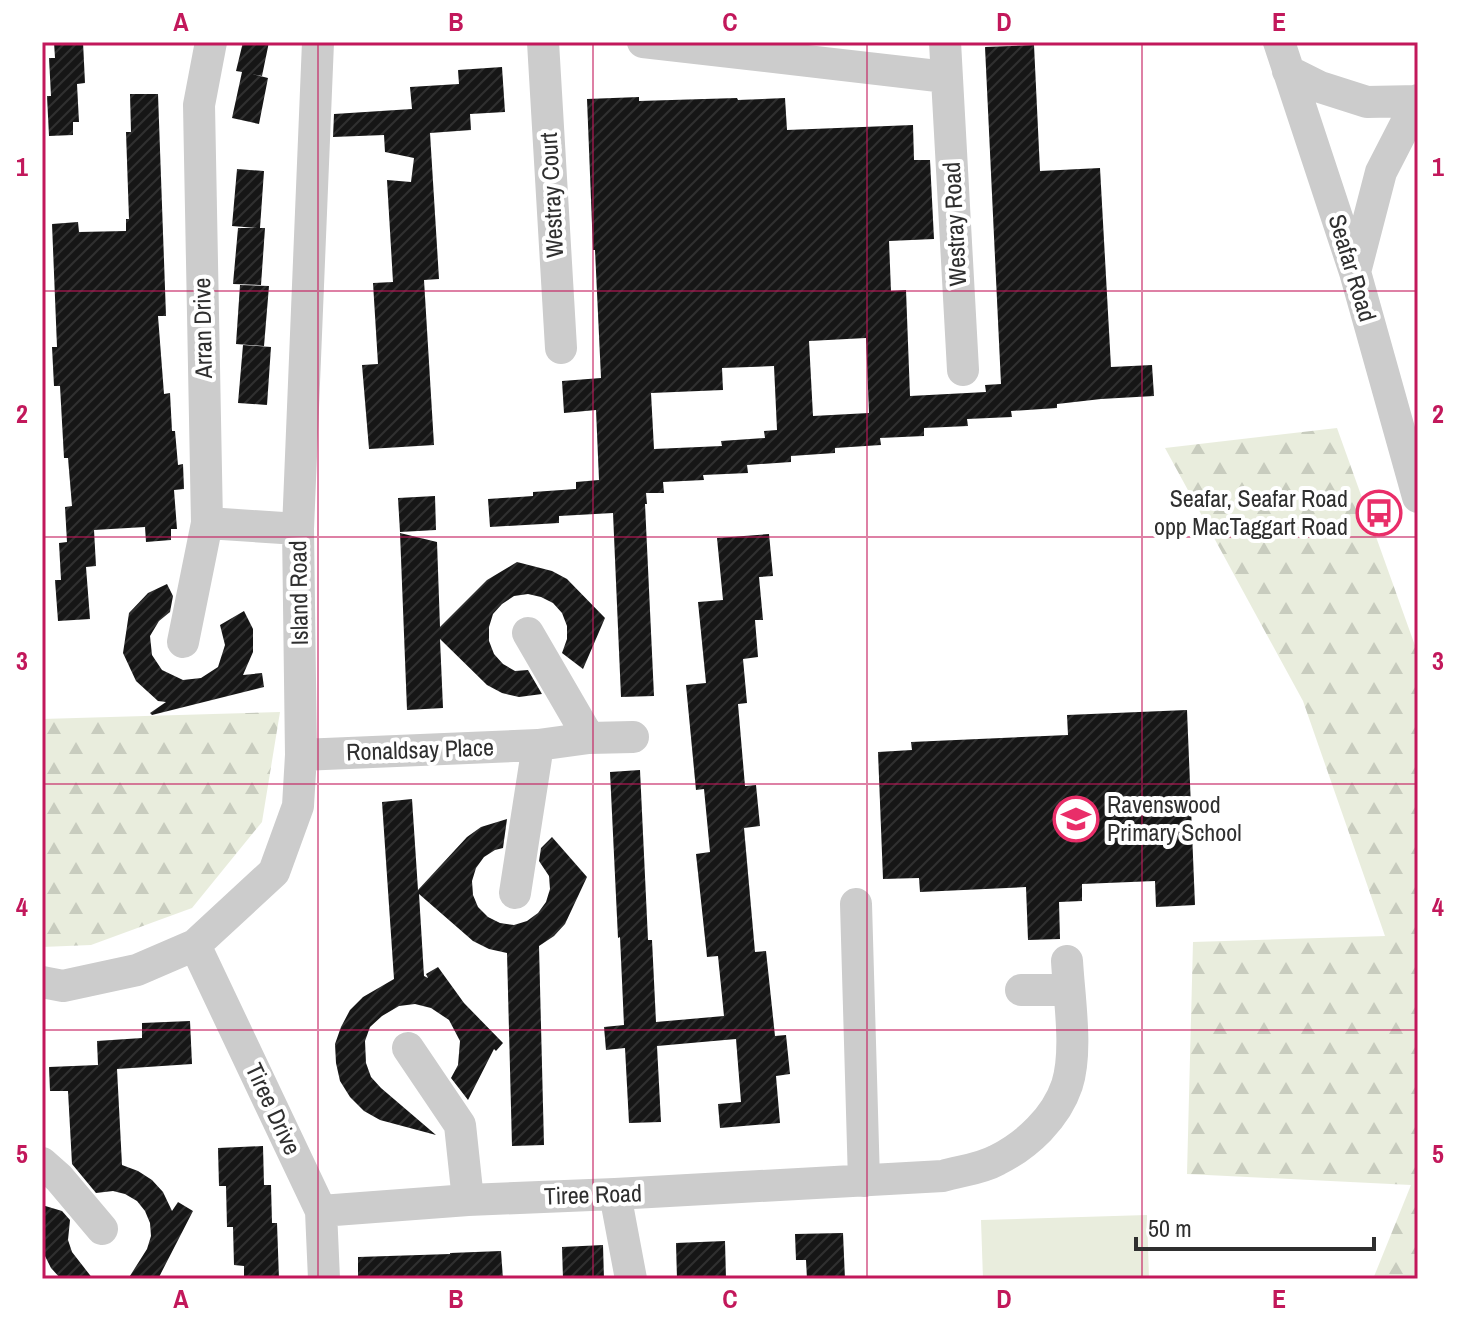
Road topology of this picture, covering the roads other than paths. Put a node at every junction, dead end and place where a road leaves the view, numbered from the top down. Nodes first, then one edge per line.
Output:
1 (211, 42) edge
2 (318, 42) edge
3 (543, 42) edge
4 (643, 42) edge
5 (945, 42) edge
6 (1283, 57) edge
7 (946, 77) junction
8 (1418, 101) edge
9 (1355, 272) junction
10 (561, 348) dead end
11 (963, 370) dead end
12 (1418, 497) edge
13 (207, 523) junction
14 (298, 529) junction
15 (528, 633) dead end
16 (183, 642) dead end
17 (633, 737) dead end
18 (589, 738) junction
19 (538, 745) junction
20 (301, 755) junction
21 (515, 893) dead end
22 (856, 904) dead end
23 (195, 945) junction
24 (42, 982) edge
25 (1021, 990) dead end
26 (408, 1048) dead end
27 (42, 1163) edge
28 (864, 1181) junction
29 (615, 1194) junction
30 (468, 1200) junction
31 (321, 1211) junction
32 (102, 1229) dead end
33 (324, 1279) edge
34 (631, 1279) edge

1 - 13 street, Arran Drive
2 - 14 street, Island Road
3 - 10 street, Westray Court
4 - 7 street
5 - 7 street, Westray Road
6 - 8 street
6 - 9 street, Seafar Road
7 - 11 street, Westray Road
8 - 9 street
9 - 12 street, Seafar Road
13 - 14 street
13 - 16 street, Arran Drive
14 - 20 street, Island Road
15 - 18 street
17 - 18 street, Ronaldsay Place
18 - 19 street, Ronaldsay Place
19 - 20 street, Ronaldsay Place
19 - 21 street
20 - 23 street, Island Road
22 - 28 street
23 - 24 street, Island Road
23 - 31 street, Tiree Drive
25 - 28 street, Tiree Road
26 - 30 street
27 - 32 street
28 - 29 street, Tiree Road
29 - 30 street, Tiree Road
29 - 34 street
30 - 31 street, Tiree Road
31 - 33 street, Tiree Drive

